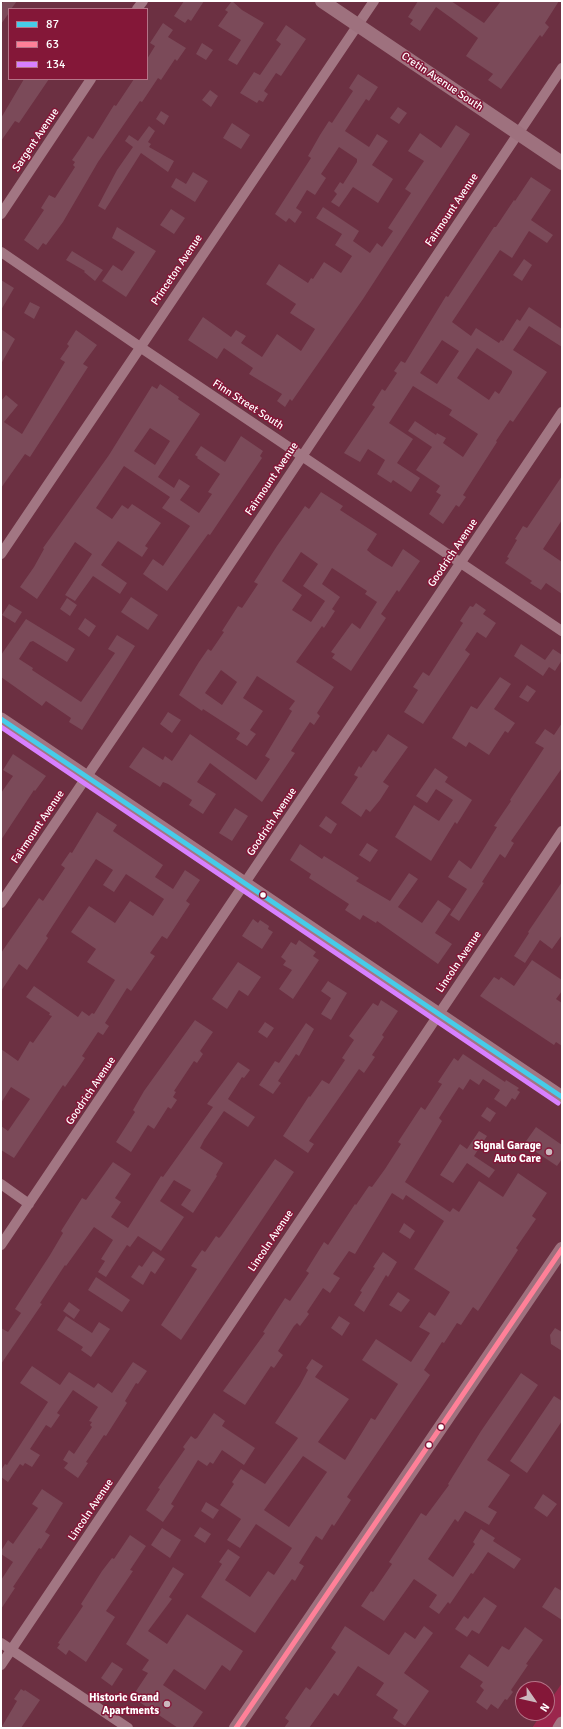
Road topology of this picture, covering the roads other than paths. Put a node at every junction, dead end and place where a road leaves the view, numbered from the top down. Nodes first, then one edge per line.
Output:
1 (322, 1) edge
2 (374, 1) edge
3 (358, 25) junction
4 (562, 68) edge
5 (90, 80) edge
6 (518, 133) junction
7 (562, 162) edge
8 (1, 214) edge
9 (1, 252) edge
10 (140, 347) junction
11 (562, 412) edge
12 (303, 455) junction
13 (1, 554) edge
14 (461, 562) junction
15 (562, 631) edge
16 (1, 719) edge
17 (87, 776) junction
18 (562, 831) edge
19 (245, 882) junction
20 (1, 903) edge
21 (439, 1013) junction
22 (562, 1097) edge
23 (1, 1184) edge
24 (29, 1204) junction
25 (1, 1244) edge
26 (562, 1249) edge
27 (1, 1643) edge
28 (11, 1650) junction
29 (1, 1665) edge
30 (562, 1723) edge
31 (128, 1728) edge
32 (236, 1728) edge
33 (559, 1728) edge

1 - 3 main road, Cretin Avenue South
2 - 3 street, Princeton Avenue
3 - 6 main road, Cretin Avenue South
3 - 10 street, Princeton Avenue
4 - 6 street, Fairmount Avenue
5 - 8 street, Sargent Avenue
6 - 7 main road, Cretin Avenue South
6 - 12 street, Fairmount Avenue
9 - 10 street, Finn Street South
10 - 12 street, Finn Street South
10 - 13 street, Princeton Avenue
11 - 14 street, Goodrich Avenue
12 - 14 street, Finn Street South
12 - 17 street, Fairmount Avenue
14 - 15 street, Finn Street South
14 - 19 street, Goodrich Avenue
16 - 17 street
17 - 19 street
17 - 20 street, Fairmount Avenue
18 - 21 street, Lincoln Avenue
19 - 21 street
19 - 24 street, Goodrich Avenue
21 - 22 street
21 - 28 street, Lincoln Avenue
23 - 24 street
24 - 25 street, Goodrich Avenue
26 - 32 main road
27 - 28 street
28 - 29 street, Lincoln Avenue
28 - 31 street
30 - 33 street

